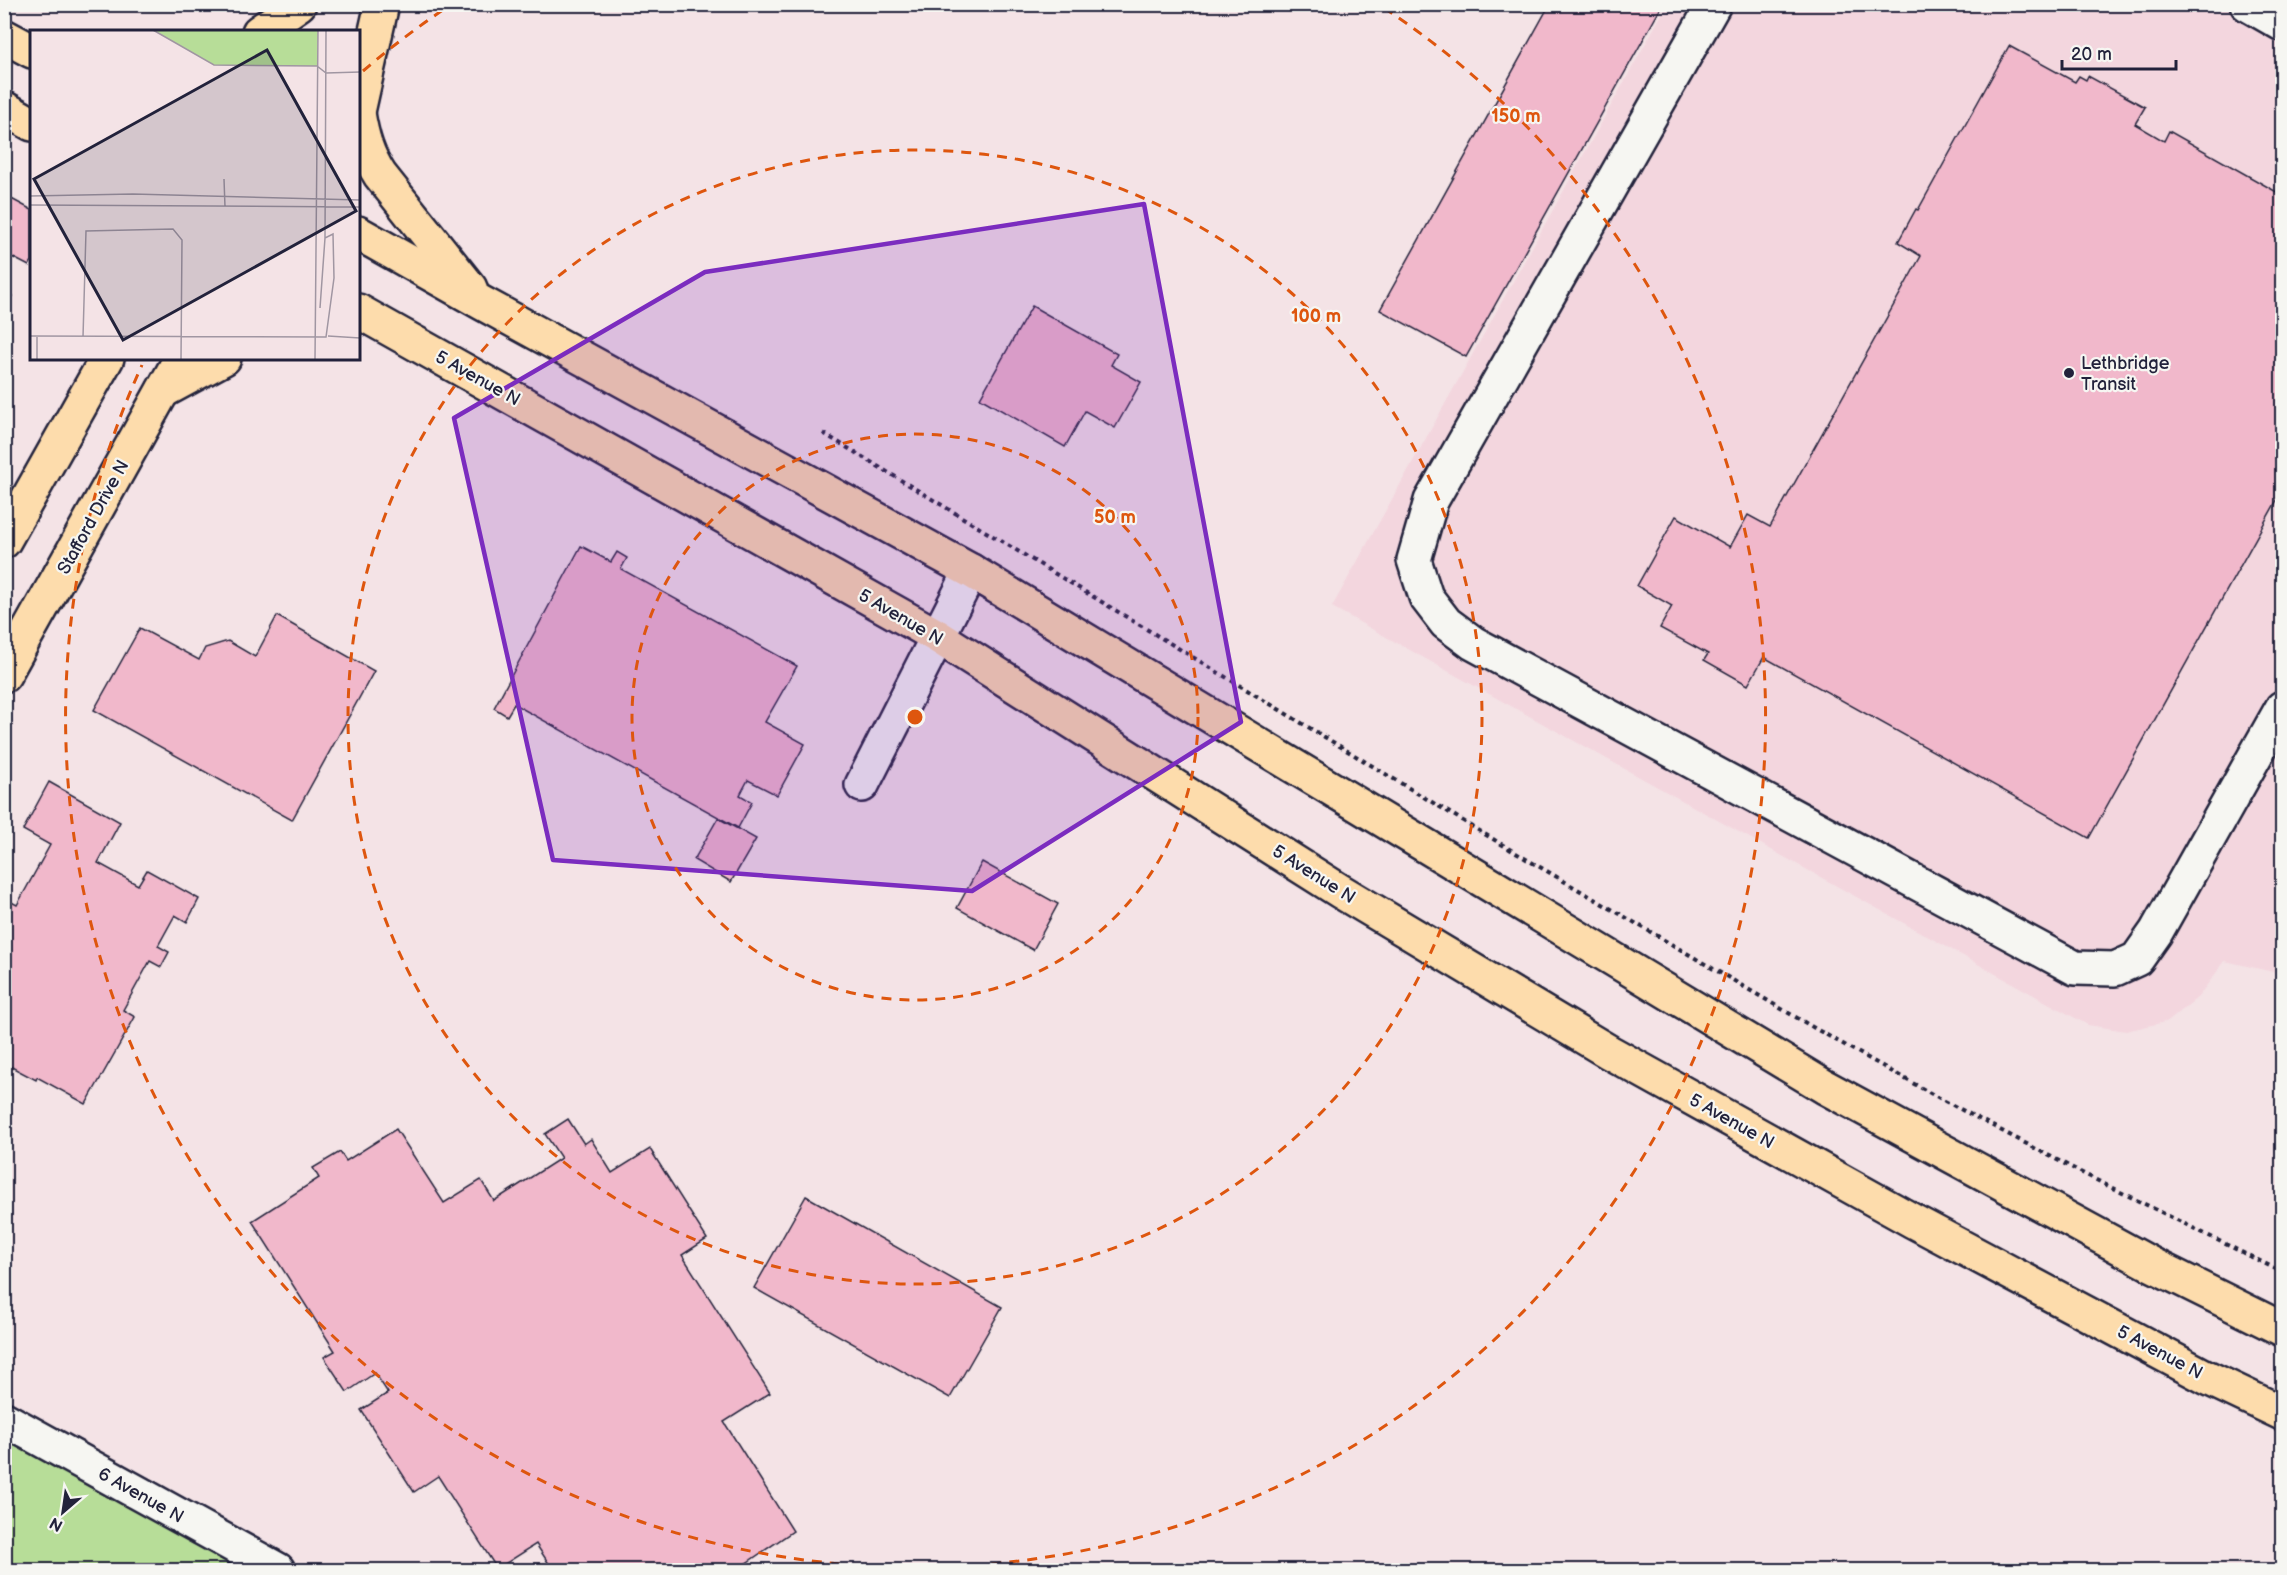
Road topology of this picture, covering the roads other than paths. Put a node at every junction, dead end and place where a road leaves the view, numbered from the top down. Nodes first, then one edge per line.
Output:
1 (300, 4) edge
2 (305, 4) edge
3 (382, 4) edge
4 (1714, 4) edge
5 (2247, 4) edge
6 (2283, 24) edge
7 (262, 30) edge
8 (291, 30) edge
9 (4, 36) edge
10 (360, 42) edge
11 (30, 50) edge
12 (360, 103) edge
13 (4, 108) edge
14 (360, 122) edge
15 (30, 123) edge
16 (360, 234) edge
17 (482, 303) junction
18 (360, 312) edge
19 (360, 332) edge
20 (420, 345) junction
21 (106, 360) edge
22 (180, 360) edge
23 (220, 360) edge
24 (163, 391) junction
25 (4, 541) edge
26 (971, 571) junction
27 (937, 636) junction
28 (4, 675) edge
29 (2283, 708) edge
30 (861, 785) dead end
31 (2283, 1329) edge
32 (2283, 1413) edge
33 (4, 1419) edge
34 (278, 1570) edge

1 - 7 main road
2 - 8 main road
3 - 10 main road
3 - 12 main road
4 - 29 street
5 - 6 street
9 - 11 main road
13 - 15 main road
14 - 17 main road
16 - 17 main road
17 - 26 main road
18 - 20 main road, 5 Avenue N
19 - 20 main road
20 - 27 main road, 5 Avenue N
21 - 25 main road
22 - 24 main road, Stafford Drive N
23 - 24 main road
24 - 28 main road, Stafford Drive N
26 - 27 street
26 - 31 main road
27 - 30 street
27 - 32 main road, 5 Avenue N
33 - 34 street, 6 Avenue N

